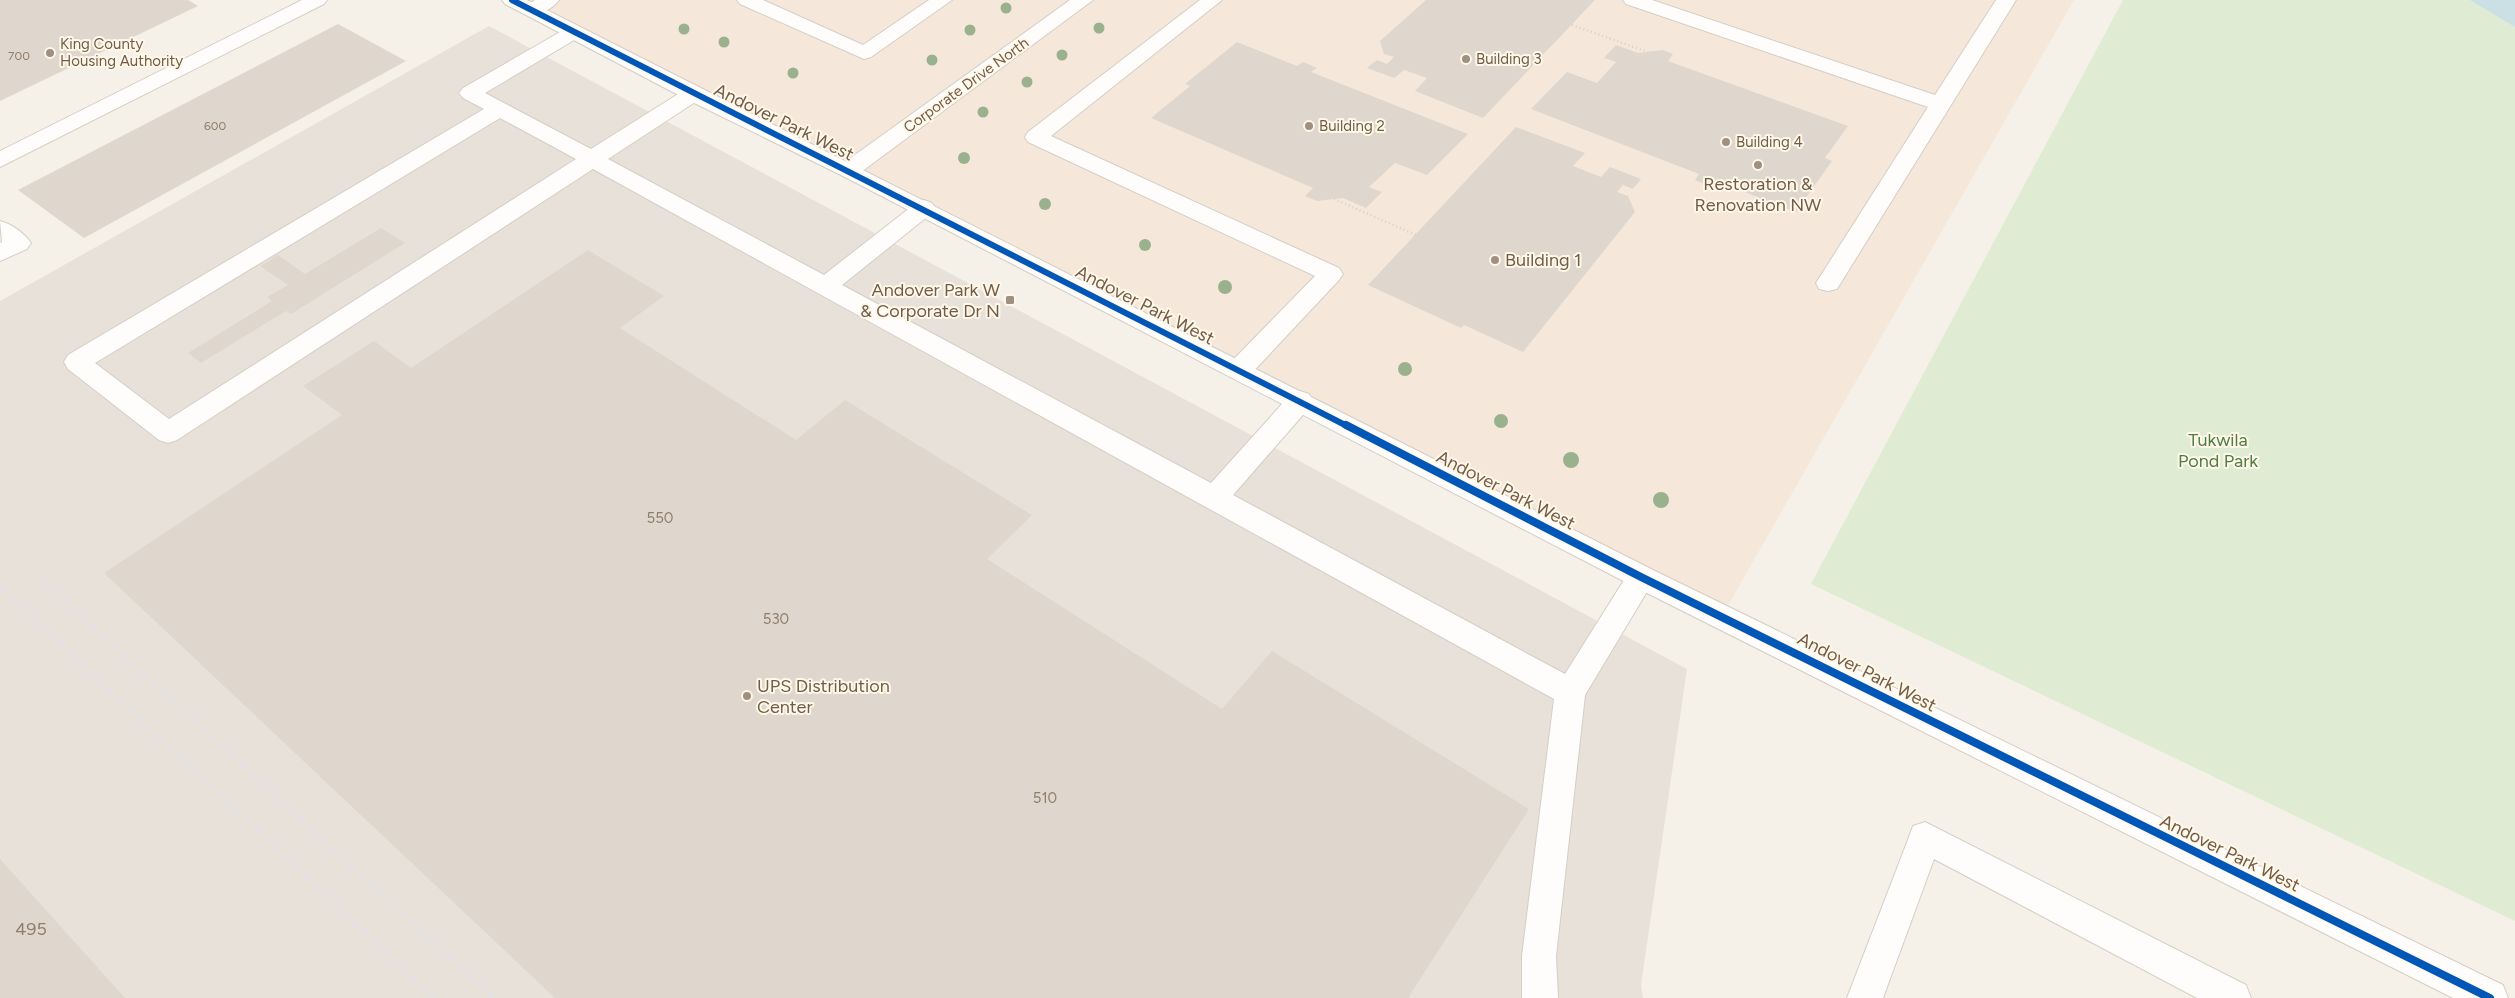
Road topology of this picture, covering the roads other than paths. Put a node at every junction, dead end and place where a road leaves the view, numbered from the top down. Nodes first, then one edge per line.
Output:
1 (317, 0) edge
2 (747, 0) edge
3 (942, 0) edge
4 (1083, 0) edge
5 (1212, 0) edge
6 (1633, 0) edge
7 (2006, 0) edge
8 (531, 3) edge
9 (574, 32) junction
10 (693, 94) junction
11 (1940, 104) junction
12 (500, 109) junction
13 (592, 159) junction
14 (0, 160) edge
15 (849, 170) junction
16 (924, 208) junction
17 (0, 229) edge
18 (0, 253) edge
19 (1828, 283) dead end
20 (825, 286) junction
21 (1239, 370) junction
22 (1300, 401) junction
23 (1214, 498) junction
24 (1641, 577) junction
25 (1570, 692) junction
26 (1540, 998) edge
27 (1865, 998) edge
28 (2232, 998) edge
29 (2490, 998) edge

1 - 14 street
2 - 3 street
4 - 15 street, Corporate Drive North
5 - 21 street
6 - 11 street
7 - 11 street
8 - 9 street, Andover Park West
9 - 10 street, Andover Park West
9 - 12 street
10 - 13 street
10 - 15 street, Andover Park West
11 - 19 street
12 - 13 street
12 - 13 street
13 - 20 street
15 - 16 street, Andover Park West
16 - 20 street
16 - 21 street, Andover Park West
17 - 18 street
20 - 23 street
21 - 22 street, Andover Park West
22 - 23 street
22 - 24 street, Andover Park West
23 - 25 street
24 - 25 street
24 - 29 street, Andover Park West
25 - 26 street
27 - 28 street

